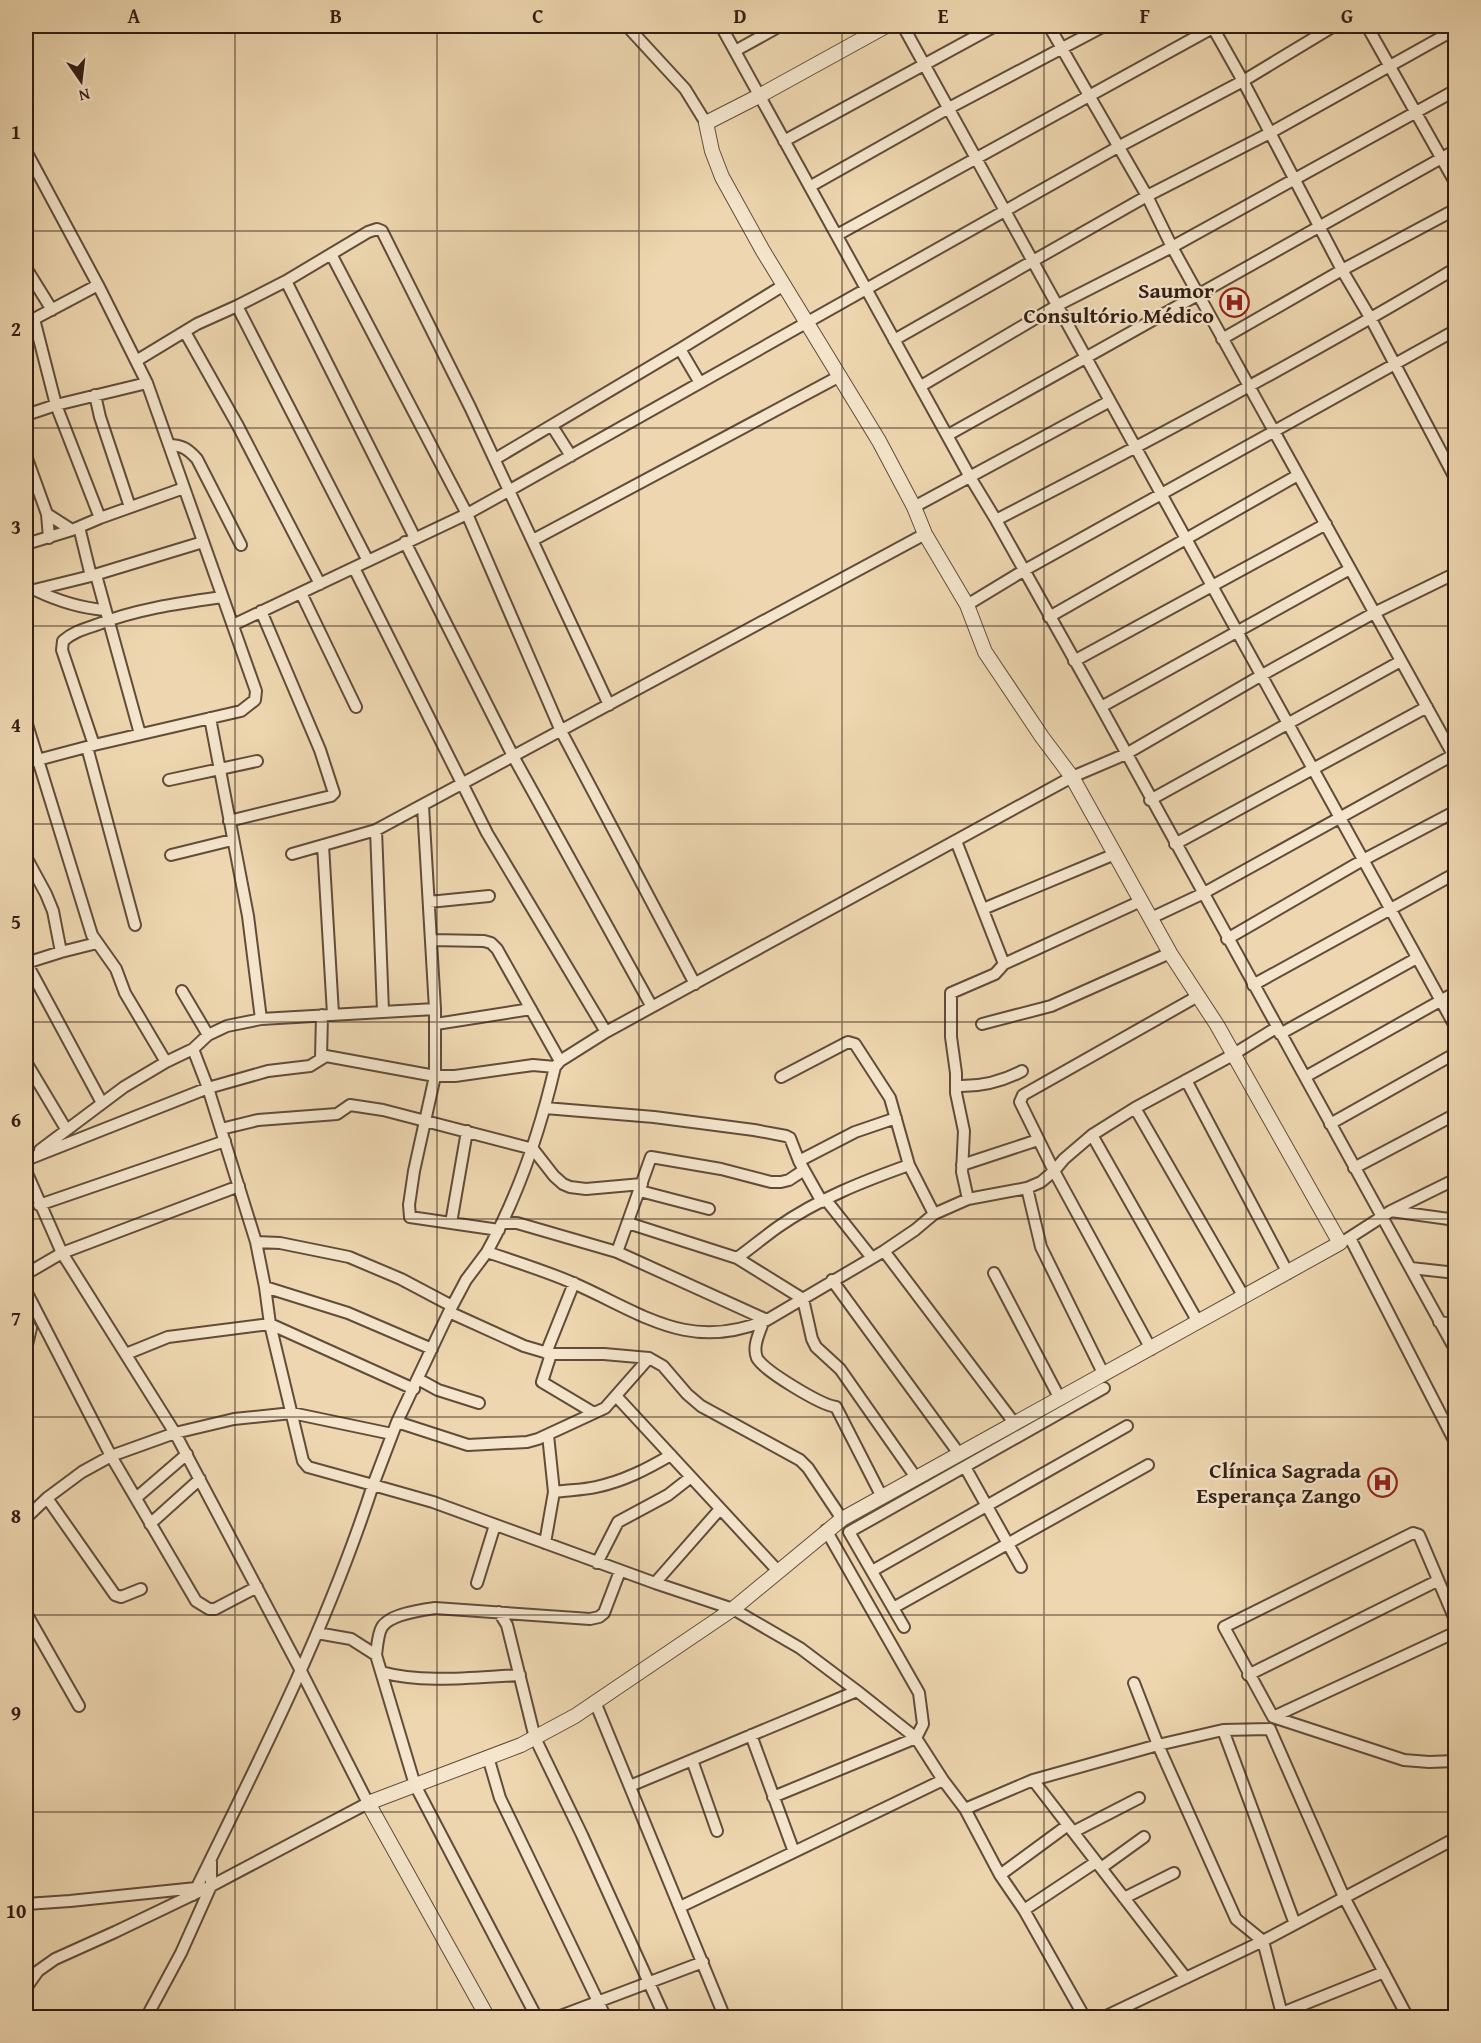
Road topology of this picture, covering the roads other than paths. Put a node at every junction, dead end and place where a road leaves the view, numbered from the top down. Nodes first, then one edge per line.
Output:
1 (627, 26) edge
2 (721, 26) edge
3 (780, 26) edge
4 (886, 26) edge
5 (903, 26) edge
6 (995, 26) edge
7 (1049, 26) edge
8 (1104, 26) edge
9 (1214, 26) edge
10 (1334, 26) edge
11 (1367, 26) edge
12 (1455, 28) edge
13 (1062, 49) junction
14 (735, 51) junction
15 (925, 64) junction
16 (1389, 65) junction
17 (1243, 81) junction
18 (1455, 90) edge
19 (759, 96) junction
20 (1088, 96) junction
21 (949, 108) junction
22 (1415, 113) junction
23 (706, 123) junction
24 (1270, 133) junction
25 (784, 141) junction
26 (1118, 147) junction
27 (1455, 150) edge
28 (26, 152) edge
29 (976, 158) junction
30 (1440, 159) junction
31 (1294, 179) junction
32 (1455, 184) edge
33 (811, 186) junction
34 (1147, 196) junction
35 (1455, 209) edge
36 (1006, 212) junction
37 (1319, 226) junction
38 (837, 235) junction
39 (1172, 248) junction
40 (331, 254) junction
41 (1032, 260) junction
42 (26, 268) edge
43 (1455, 268) edge
44 (1342, 270) junction
45 (286, 281) junction
46 (98, 285) junction
47 (784, 285) junction
48 (867, 289) junction
49 (1198, 295) junction
50 (1058, 305) junction
51 (237, 306) junction
52 (52, 310) junction
53 (30, 318) edge
54 (1371, 319) junction
55 (808, 323) junction
56 (1455, 330) edge
57 (185, 332) junction
58 (1222, 339) junction
59 (894, 340) junction
60 (680, 349) junction
61 (1086, 357) junction
62 (136, 361) junction
63 (1395, 364) junction
64 (838, 377) junction
65 (147, 383) junction
66 (700, 383) junction
67 (921, 386) junction
68 (1248, 386) junction
69 (95, 395) junction
70 (1110, 401) junction
71 (56, 405) junction
72 (26, 415) edge
73 (552, 426) junction
74 (1274, 431) junction
75 (948, 435) junction
76 (169, 445) junction
77 (1136, 448) junction
78 (26, 456) edge
79 (571, 456) junction
80 (495, 459) junction
81 (1298, 475) junction
82 (970, 477) junction
83 (1455, 480) edge
84 (184, 488) junction
85 (510, 490) junction
86 (1161, 494) junction
87 (130, 507) junction
88 (914, 507) junction
89 (47, 514) junction
90 (467, 514) junction
91 (100, 518) junction
92 (996, 520) junction
93 (1326, 524) junction
94 (75, 528) junction
95 (925, 534) junction
96 (49, 538) junction
97 (1186, 539) junction
98 (410, 540) junction
99 (533, 540) junction
100 (203, 542) junction
101 (26, 544) edge
102 (241, 545) dead end
103 (368, 561) junction
104 (354, 568) junction
105 (1350, 569) junction
106 (1023, 570) junction
107 (1455, 573) edge
108 (94, 576) junction
109 (320, 584) junction
110 (1212, 585) junction
111 (30, 591) edge
112 (301, 593) junction
113 (222, 597) junction
114 (967, 605) junction
115 (261, 612) junction
116 (1374, 613) junction
117 (106, 615) junction
118 (1049, 617) junction
119 (232, 625) junction
120 (1238, 631) junction
121 (1074, 661) junction
122 (1401, 661) junction
123 (1262, 675) junction
124 (609, 705) junction
125 (356, 707) dead end
126 (1101, 707) junction
127 (1427, 707) junction
128 (210, 718) junction
129 (26, 721) edge
130 (1288, 723) junction
131 (561, 731) junction
132 (140, 734) junction
133 (91, 746) junction
134 (1126, 754) junction
135 (513, 756) junction
136 (1454, 757) edge
137 (257, 761) dead end
138 (31, 762) edge
139 (219, 769) junction
140 (1312, 769) junction
141 (1072, 777) junction
142 (170, 780) dead end
143 (463, 782) junction
144 (1150, 800) junction
145 (423, 806) junction
146 (1455, 811) edge
147 (1339, 816) junction
148 (229, 821) junction
149 (376, 831) junction
150 (232, 840) junction
151 (956, 841) junction
152 (1175, 844) junction
153 (323, 846) junction
154 (292, 854) dead end
155 (1115, 854) junction
156 (171, 855) dead end
157 (26, 857) edge
158 (1364, 860) junction
159 (1455, 873) edge
160 (1202, 894) junction
161 (489, 896) dead end
162 (1141, 901) junction
163 (429, 902) junction
164 (983, 909) junction
165 (1390, 909) junction
166 (1151, 918) junction
167 (135, 925) dead end
168 (1227, 939) junction
169 (432, 940) junction
170 (97, 943) junction
171 (61, 952) junction
172 (1170, 953) junction
173 (1417, 958) junction
174 (26, 962) edge
175 (1004, 964) junction
176 (695, 984) junction
177 (1253, 985) junction
178 (182, 991) dead end
179 (1455, 992) edge
180 (1198, 996) junction
181 (1441, 999) junction
182 (652, 1007) junction
183 (435, 1009) junction
184 (531, 1009) junction
185 (383, 1011) junction
186 (327, 1015) junction
187 (261, 1019) junction
188 (436, 1024) junction
189 (982, 1024) dead end
190 (1455, 1028) edge
191 (1278, 1031) junction
192 (606, 1032) junction
193 (208, 1035) junction
194 (193, 1049) junction
195 (1455, 1053) edge
196 (1234, 1054) junction
197 (321, 1058) junction
198 (26, 1062) edge
199 (166, 1062) junction
200 (558, 1064) junction
201 (1022, 1071) dead end
202 (435, 1076) junction
203 (782, 1077) dead end
204 (1305, 1077) junction
205 (1186, 1080) junction
206 (956, 1086) junction
207 (208, 1088) junction
208 (102, 1103) junction
209 (545, 1108) junction
210 (1135, 1108) junction
211 (1455, 1114) edge
212 (896, 1118) junction
213 (424, 1120) junction
214 (1330, 1124) junction
215 (66, 1129) junction
216 (221, 1129) junction
217 (467, 1131) junction
218 (1092, 1135) junction
219 (1038, 1140) junction
220 (225, 1141) junction
221 (533, 1149) junction
222 (28, 1160) edge
223 (909, 1165) junction
224 (962, 1165) junction
225 (801, 1166) junction
226 (1353, 1168) junction
227 (26, 1171) edge
228 (1054, 1171) junction
229 (1455, 1179) edge
230 (239, 1186) junction
231 (641, 1187) junction
232 (1027, 1188) junction
233 (968, 1198) junction
234 (824, 1201) junction
235 (39, 1205) junction
236 (710, 1209) dead end
237 (934, 1214) junction
238 (1387, 1215) junction
239 (1455, 1220) edge
240 (451, 1223) junction
241 (628, 1223) junction
242 (501, 1227) junction
243 (1345, 1241) junction
244 (255, 1242) junction
245 (884, 1251) junction
246 (487, 1252) junction
247 (617, 1252) junction
248 (62, 1253) junction
249 (737, 1258) junction
250 (872, 1258) junction
251 (1411, 1268) junction
252 (994, 1273) dead end
253 (1288, 1273) junction
254 (1455, 1273) edge
255 (26, 1274) edge
256 (832, 1280) junction
257 (574, 1283) junction
258 (265, 1287) junction
259 (26, 1291) edge
260 (1244, 1297) junction
261 (803, 1299) junction
262 (451, 1309) junction
263 (765, 1321) junction
264 (41, 1322) junction
265 (1198, 1322) junction
266 (1439, 1322) junction
267 (270, 1324) junction
268 (1455, 1324) edge
269 (28, 1329) edge
270 (26, 1349) edge
271 (432, 1349) junction
272 (1151, 1349) junction
273 (1455, 1351) edge
274 (549, 1353) junction
275 (126, 1354) junction
276 (649, 1358) junction
277 (1104, 1382) junction
278 (416, 1384) junction
279 (616, 1396) junction
280 (1060, 1399) junction
281 (479, 1403) dead end
282 (292, 1413) junction
283 (594, 1413) junction
284 (397, 1422) junction
285 (1015, 1424) junction
286 (1127, 1426) dead end
287 (176, 1433) junction
288 (392, 1434) junction
289 (548, 1435) junction
290 (1455, 1444) edge
291 (187, 1454) junction
292 (671, 1455) junction
293 (111, 1456) junction
294 (963, 1461) junction
295 (1148, 1465) dead end
296 (691, 1477) junction
297 (200, 1479) junction
298 (917, 1479) junction
299 (373, 1485) junction
300 (554, 1492) junction
301 (882, 1497) junction
302 (47, 1498) junction
303 (136, 1498) junction
304 (987, 1506) junction
305 (720, 1509) junction
306 (26, 1518) edge
307 (842, 1519) junction
308 (150, 1524) junction
309 (495, 1525) junction
310 (826, 1530) junction
311 (545, 1543) junction
312 (1009, 1543) junction
313 (597, 1563) junction
314 (1022, 1567) dead end
315 (620, 1571) junction
316 (778, 1571) junction
317 (872, 1571) junction
318 (1437, 1581) junction
319 (477, 1583) dead end
320 (655, 1583) junction
321 (257, 1587) junction
322 (141, 1589) dead end
323 (893, 1608) junction
324 (733, 1609) junction
325 (26, 1612) edge
326 (499, 1612) junction
327 (1455, 1622) edge
328 (904, 1628) dead end
329 (1455, 1632) edge
330 (317, 1633) junction
331 (376, 1654) junction
332 (301, 1671) junction
333 (381, 1672) junction
334 (1248, 1675) junction
335 (520, 1676) junction
336 (1134, 1683) dead end
337 (857, 1691) junction
338 (595, 1702) junction
339 (79, 1706) dead end
340 (1273, 1717) junction
341 (1223, 1730) junction
342 (751, 1735) junction
343 (916, 1737) junction
344 (536, 1738) junction
345 (1158, 1745) junction
346 (488, 1757) junction
347 (692, 1760) junction
348 (1455, 1761) edge
349 (944, 1780) junction
350 (1033, 1780) junction
351 (415, 1785) junction
352 (630, 1786) junction
353 (773, 1797) junction
354 (1139, 1798) dead end
355 (368, 1803) junction
356 (965, 1809) junction
357 (1070, 1828) junction
358 (717, 1831) dead end
359 (1144, 1837) dead end
360 (1455, 1838) edge
361 (794, 1852) junction
362 (211, 1858) junction
363 (1098, 1865) junction
364 (1174, 1873) dead end
365 (1000, 1875) junction
366 (211, 1886) junction
367 (195, 1891) junction
368 (1344, 1897) junction
369 (1124, 1898) junction
370 (26, 1904) edge
371 (680, 1907) junction
372 (1024, 1910) junction
373 (1295, 1924) junction
374 (1263, 1941) junction
375 (702, 1962) junction
376 (1384, 1972) junction
377 (1186, 1978) junction
378 (648, 1983) junction
379 (26, 1988) edge
380 (598, 2002) junction
381 (1282, 2015) edge
382 (1408, 2017) edge
383 (146, 2018) edge
384 (488, 2018) edge
385 (537, 2018) edge
386 (555, 2018) edge
387 (606, 2018) edge
388 (665, 2018) edge
389 (725, 2018) edge
390 (1085, 2018) edge
391 (1102, 2018) edge

1 - 23 street
2 - 14 street
3 - 14 street
4 - 19 street
5 - 15 street
6 - 15 street
7 - 13 street
8 - 13 street
9 - 17 street
9 - 20 street
10 - 17 street
11 - 16 street
12 - 16 street
13 - 20 street
13 - 21 street
14 - 19 street
15 - 21 street
15 - 25 street
16 - 22 street
16 - 24 street
17 - 24 street
17 - 26 street
18 - 22 street
19 - 23 street
19 - 25 street
20 - 26 street
20 - 29 street
21 - 29 street
21 - 33 street
22 - 30 street
22 - 31 street
23 - 47 street
24 - 31 street
24 - 34 street
25 - 33 street
26 - 34 street
26 - 36 street
27 - 30 street
28 - 46 street
29 - 36 street
29 - 38 street
30 - 32 street
30 - 37 street
31 - 37 street
31 - 39 street
33 - 38 street
34 - 39 street
34 - 41 street
35 - 44 street
36 - 41 street
36 - 48 street
37 - 44 street
37 - 49 street
38 - 48 street
39 - 49 street
39 - 50 street
40 - 45 street
40 - 80 street
40 - 90 street
41 - 50 street
41 - 59 street
42 - 52 street
43 - 54 street
44 - 54 street
44 - 58 street
45 - 51 street
45 - 98 street
46 - 52 street
46 - 62 street
47 - 55 street
47 - 60 street
48 - 55 street
48 - 59 street
49 - 58 street
49 - 61 street
50 - 61 street
50 - 67 street
51 - 57 street
51 - 103 street
52 - 53 street
53 - 71 street
54 - 63 street
54 - 68 street
55 - 64 street
55 - 66 street
56 - 63 street
57 - 62 street
57 - 109 street
58 - 68 street
59 - 67 street
60 - 66 street
60 - 73 street
61 - 70 street
61 - 75 street
62 - 65 street
63 - 74 street
63 - 83 street
64 - 88 street
64 - 99 street
65 - 69 street
65 - 76 street
66 - 79 street
67 - 75 street
68 - 74 street
68 - 77 street
69 - 71 street
69 - 87 street
70 - 77 street
70 - 82 street
71 - 72 street
71 - 91 street
73 - 79 street
73 - 80 street
74 - 81 street
74 - 86 street
75 - 82 street
76 - 84 street
76 - 102 street
77 - 86 street
77 - 92 street
78 - 89 street
79 - 85 street
80 - 85 street
81 - 93 street
81 - 97 street
82 - 88 street
82 - 92 street
84 - 87 street
84 - 100 street
85 - 90 street
85 - 99 street
86 - 97 street
86 - 106 street
87 - 91 street
88 - 95 street
89 - 94 street
89 - 96 street
90 - 98 street
90 - 131 street
91 - 94 street
92 - 106 street
93 - 105 street
93 - 110 street
94 - 96 street
94 - 108 street
95 - 114 street
95 - 124 street
96 - 101 street
97 - 110 street
97 - 118 street
98 - 103 street
98 - 135 street
99 - 124 street
100 - 108 street
100 - 113 street
103 - 104 street
104 - 109 street
104 - 143 street
105 - 116 street
105 - 120 street
106 - 114 street
106 - 118 street
107 - 116 street
108 - 111 street
108 - 117 street
109 - 112 street
110 - 120 street
110 - 121 street
111 - 117 street
112 - 115 street
112 - 125 street
113 - 117 street
113 - 119 street
114 - 141 street
115 - 119 street
115 - 148 street
116 - 122 street
116 - 123 street
117 - 132 street
117 - 133 street
118 - 121 street
119 - 128 street
120 - 123 street
120 - 126 street
121 - 126 street
122 - 127 street
122 - 130 street
123 - 130 street
123 - 134 street
124 - 131 street
126 - 134 street
127 - 136 street
127 - 140 street
128 - 132 street
128 - 139 street
129 - 138 street
130 - 140 street
130 - 144 street
131 - 135 street
131 - 176 street
132 - 133 street
133 - 138 street
133 - 167 street
134 - 141 street
134 - 144 street
135 - 143 street
135 - 182 street
136 - 147 street
137 - 139 street
138 - 170 street
139 - 142 street
139 - 148 street
140 - 147 street
140 - 152 street
141 - 151 street
141 - 155 street
143 - 145 street
143 - 192 street
144 - 152 street
145 - 149 street
145 - 163 street
146 - 158 street
147 - 158 street
147 - 160 street
148 - 150 street
149 - 153 street
149 - 185 street
150 - 156 street
150 - 187 street
151 - 164 street
151 - 176 street
152 - 160 street
153 - 154 street
153 - 186 street
155 - 162 street
155 - 164 street
157 - 171 street
158 - 165 street
158 - 168 street
159 - 165 street
160 - 166 street
160 - 168 street
161 - 163 street
162 - 166 street
162 - 175 street
163 - 169 street
164 - 175 street
165 - 173 street
165 - 177 street
166 - 172 street
168 - 177 street
169 - 183 street
169 - 184 street
170 - 171 street
170 - 199 street
171 - 174 street
172 - 180 street
172 - 189 street
173 - 181 street
173 - 191 street
174 - 208 street
175 - 206 street
176 - 182 street
177 - 191 street
178 - 193 street
179 - 181 street
180 - 196 street
180 - 219 street
181 - 190 street
181 - 204 street
182 - 192 street
183 - 185 street
183 - 188 street
184 - 188 street
184 - 200 street
185 - 186 street
186 - 187 street
186 - 197 street
187 - 193 street
188 - 202 street
191 - 196 street
191 - 204 street
192 - 200 street
193 - 194 street
194 - 199 street
194 - 207 street
195 - 214 street
196 - 205 street
196 - 243 street
197 - 202 street
197 - 207 street
198 - 215 street
199 - 208 street
200 - 202 street
200 - 209 street
201 - 206 street
202 - 213 street
203 - 212 street
204 - 214 street
205 - 210 street
205 - 253 street
206 - 224 street
207 - 216 street
207 - 222 street
208 - 215 street
209 - 221 street
209 - 225 street
210 - 218 street
210 - 260 street
211 - 226 street
212 - 223 street
212 - 225 street
213 - 216 street
213 - 217 street
213 - 240 street
214 - 226 street
215 - 222 street
216 - 220 street
217 - 221 street
217 - 240 street
218 - 228 street
218 - 265 street
219 - 224 street
219 - 228 street
220 - 230 street
220 - 235 street
221 - 231 street
221 - 242 street
223 - 234 street
223 - 237 street
224 - 233 street
225 - 231 street
225 - 234 street
226 - 238 street
227 - 235 street
228 - 232 street
228 - 272 street
229 - 238 street
230 - 244 street
230 - 248 street
231 - 236 street
231 - 241 street
232 - 233 street
232 - 277 street
233 - 237 street
234 - 249 street
234 - 250 street
235 - 248 street
237 - 245 street
238 - 239 street
238 - 243 street
238 - 251 street
240 - 242 street
241 - 247 street
241 - 249 street
242 - 246 street
242 - 247 street
243 - 253 street
243 - 290 street
244 - 258 street
244 - 262 street
245 - 250 street
245 - 285 street
246 - 257 street
246 - 262 street
247 - 263 street
248 - 255 street
248 - 275 street
249 - 261 street
250 - 256 street
251 - 254 street
251 - 266 street
252 - 280 street
253 - 260 street
256 - 261 street
256 - 294 street
257 - 263 street
257 - 274 street
258 - 267 street
258 - 271 street
259 - 264 street
260 - 265 street
261 - 263 street
261 - 298 street
262 - 271 street
262 - 274 street
263 - 301 street
264 - 269 street
264 - 293 street
265 - 272 street
266 - 268 street
266 - 273 street
267 - 275 street
267 - 278 street
267 - 282 street
269 - 270 street
271 - 278 street
272 - 277 street
274 - 276 street
274 - 283 street
275 - 287 street
276 - 279 street
276 - 307 street
277 - 280 street
277 - 294 street
278 - 281 street
278 - 284 street
279 - 283 street
279 - 292 street
280 - 285 street
282 - 287 street
282 - 288 street
282 - 299 street
283 - 289 street
284 - 288 street
284 - 289 street
285 - 294 street
286 - 304 street
287 - 291 street
287 - 293 street
288 - 299 street
289 - 300 street
291 - 297 street
291 - 303 street
292 - 296 street
292 - 300 street
293 - 302 street
293 - 303 street
294 - 298 street
294 - 304 street
294 - 317 street
295 - 312 street
296 - 305 street
296 - 313 street
297 - 308 street
297 - 321 street
298 - 301 street
299 - 309 street
299 - 330 street
300 - 311 street
301 - 307 street
302 - 306 street
302 - 322 street
303 - 308 street
304 - 312 street
304 - 317 street
305 - 316 street
305 - 320 street
307 - 310 street
308 - 321 street
309 - 311 street
309 - 319 street
310 - 316 street
310 - 343 street
311 - 313 street
312 - 314 street
312 - 323 street
313 - 315 street
315 - 320 street
315 - 326 street
316 - 324 street
317 - 323 street
318 - 327 street
318 - 334 street
318 - 334 street
320 - 324 street
321 - 332 street
323 - 328 street
324 - 337 street
324 - 338 street
325 - 339 street
326 - 331 street
326 - 335 street
329 - 340 street
330 - 331 street
330 - 332 street
331 - 333 street
332 - 355 street
332 - 362 street
333 - 335 street
333 - 351 street
334 - 340 street
335 - 344 street
336 - 345 street
337 - 342 street
337 - 343 street
338 - 344 street
338 - 352 street
340 - 348 street
341 - 345 street
341 - 368 street
341 - 373 street
342 - 347 street
342 - 353 street
343 - 349 street
343 - 353 street
344 - 346 street
344 - 378 street
345 - 350 street
345 - 374 street
346 - 351 street
346 - 380 street
347 - 352 street
347 - 358 street
349 - 356 street
349 - 361 street
350 - 356 street
350 - 357 street
351 - 355 street
351 - 385 street
352 - 371 street
353 - 361 street
354 - 357 street
355 - 366 street
355 - 384 street
356 - 365 street
357 - 363 street
357 - 365 street
359 - 363 street
360 - 368 street
361 - 371 street
362 - 366 street
362 - 367 street
363 - 369 street
363 - 372 street
364 - 369 street
365 - 372 street
366 - 367 street
366 - 383 street
367 - 370 street
367 - 379 street
368 - 373 street
368 - 376 street
369 - 377 street
371 - 375 street
372 - 390 street
373 - 374 street
374 - 377 street
374 - 381 street
375 - 378 street
375 - 389 street
376 - 381 street
376 - 382 street
377 - 391 street
378 - 380 street
378 - 388 street
380 - 386 street
380 - 387 street

